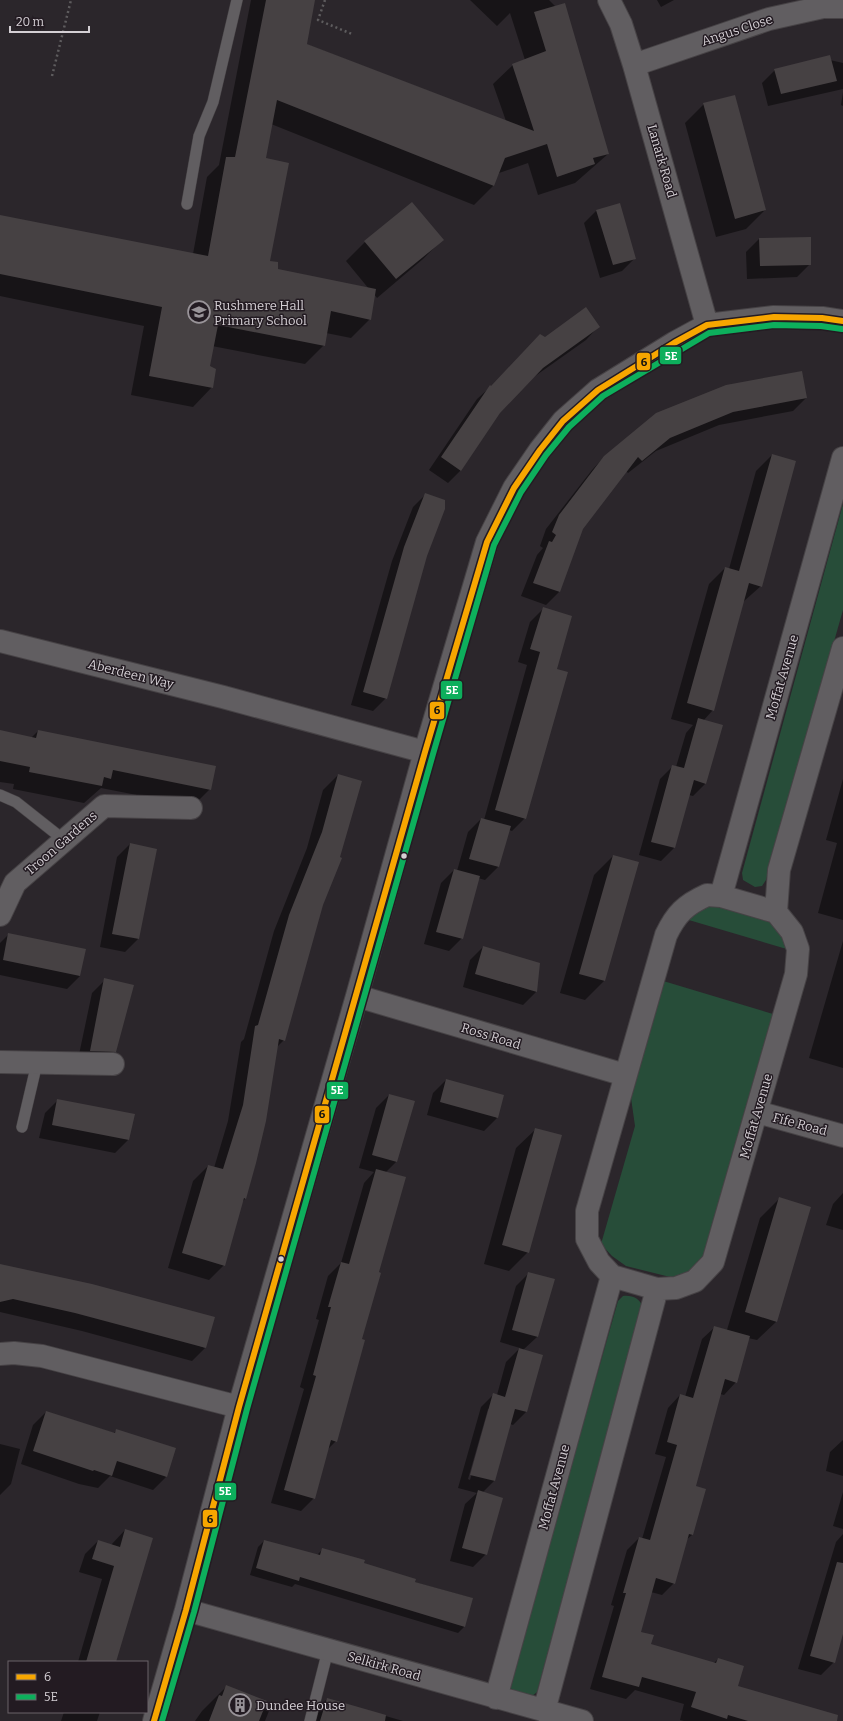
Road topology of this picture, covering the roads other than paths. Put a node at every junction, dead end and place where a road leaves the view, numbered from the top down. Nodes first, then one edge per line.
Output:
1 (237, 0) edge
2 (609, 0) edge
3 (843, 7) edge
4 (634, 65) junction
5 (187, 204) dead end
6 (843, 321) edge
7 (707, 325) junction
8 (843, 458) edge
9 (0, 641) edge
10 (843, 648) edge
11 (425, 752) junction
12 (0, 795) edge
13 (191, 808) dead end
14 (64, 840) junction
15 (721, 896) junction
16 (776, 912) junction
17 (0, 915) edge
18 (358, 996) junction
19 (0, 1062) edge
20 (37, 1063) junction
21 (113, 1064) dead end
22 (625, 1075) junction
23 (757, 1112) junction
24 (22, 1127) dead end
25 (843, 1136) edge
26 (612, 1276) junction
27 (657, 1289) junction
28 (0, 1354) edge
29 (239, 1407) junction
30 (186, 1610) junction
31 (328, 1650) junction
32 (496, 1698) junction
33 (544, 1711) junction
34 (154, 1721) edge
35 (310, 1721) edge
36 (582, 1721) edge

1 - 5 lane
2 - 4 street, Lanark Road
3 - 4 street, Angus Close
4 - 7 street, Lanark Road
6 - 7 street
7 - 11 street
8 - 15 street, Moffat Avenue
9 - 11 street, Aberdeen Way
10 - 16 street
11 - 18 street
12 - 14 lane
13 - 14 street, Troon Gardens
14 - 17 street, Troon Gardens
15 - 16 street, Moffat Avenue
15 - 22 street, Moffat Avenue
16 - 23 street, Moffat Avenue
18 - 22 street, Ross Road
18 - 29 street
19 - 20 street
20 - 21 street
20 - 24 lane
22 - 26 street, Moffat Avenue
23 - 25 street, Fife Road
23 - 27 street, Moffat Avenue
26 - 27 street, Moffat Avenue
26 - 32 street, Moffat Avenue
27 - 33 street
28 - 29 street
29 - 30 street
30 - 31 street, Selkirk Road
30 - 34 street
31 - 32 street, Selkirk Road
31 - 35 lane
32 - 33 street, Selkirk Road
33 - 36 street, Selkirk Road

